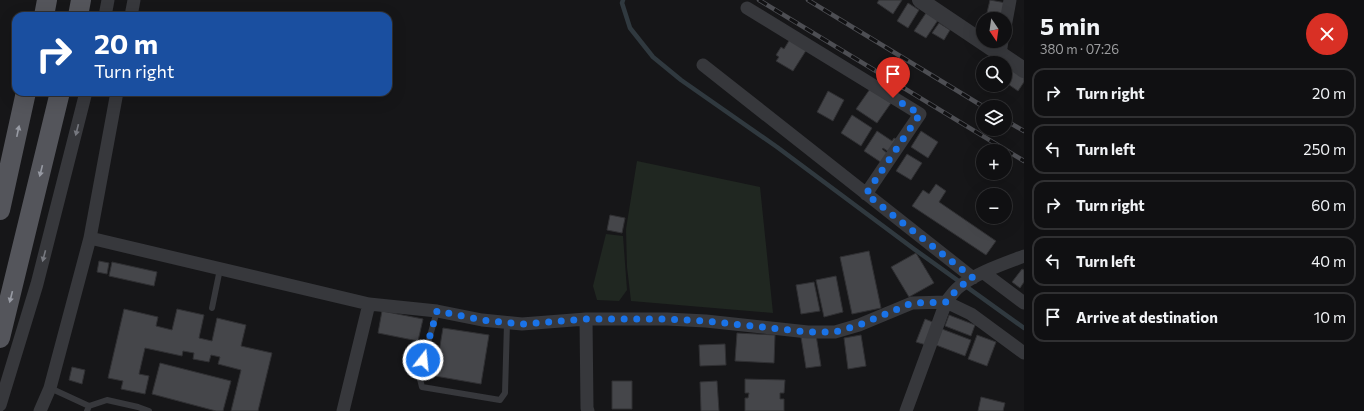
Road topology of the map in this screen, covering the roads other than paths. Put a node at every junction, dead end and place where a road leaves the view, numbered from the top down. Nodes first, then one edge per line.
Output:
1 (47, 0) edge
2 (81, 0) edge
3 (108, 0) edge
4 (134, 0) edge
5 (920, 0) edge
6 (1010, 0) edge
7 (747, 8) dead end
8 (45, 12) edge
9 (79, 12) edge
10 (106, 12) edge
11 (132, 12) edge
12 (1008, 12) edge
13 (976, 32) edge
14 (1002, 48) edge
15 (703, 66) dead end
16 (1024, 70) edge
17 (25, 96) edge
18 (59, 96) edge
19 (85, 96) edge
20 (116, 96) edge
21 (866, 194) junction
22 (0, 210) edge
23 (90, 238) junction
24 (1024, 256) edge
25 (220, 268) junction
26 (978, 275) junction
27 (946, 302) junction
28 (1024, 303) edge
29 (369, 304) junction
30 (212, 308) dead end
31 (437, 311) junction
32 (586, 319) junction
33 (507, 323) junction
34 (1, 335) edge
35 (1024, 353) edge
36 (50, 388) junction
37 (0, 405) edge
38 (88, 409) edge
39 (40, 411) edge
40 (150, 411) edge
41 (343, 411) edge
42 (588, 411) edge
43 (906, 411) edge

1 - 8 main road
2 - 9 main road
3 - 10 street
4 - 11 street
5 - 13 street
6 - 12 street
7 - 21 street
14 - 16 street
15 - 21 street
22 -> 17 main road
18 -> 34 main road
19 -> 37 street
20 - 23 street
21 - 26 street
23 - 25 street
23 - 36 street
24 - 26 street
25 - 29 street
25 - 30 lane
26 - 27 street
26 - 28 street
27 - 32 street
27 - 35 street
27 - 43 street
29 - 31 street
29 - 41 street
31 - 33 street
31 - 33 lane
32 - 33 street
32 - 42 street
36 - 38 lane
36 - 39 street
38 - 40 lane

